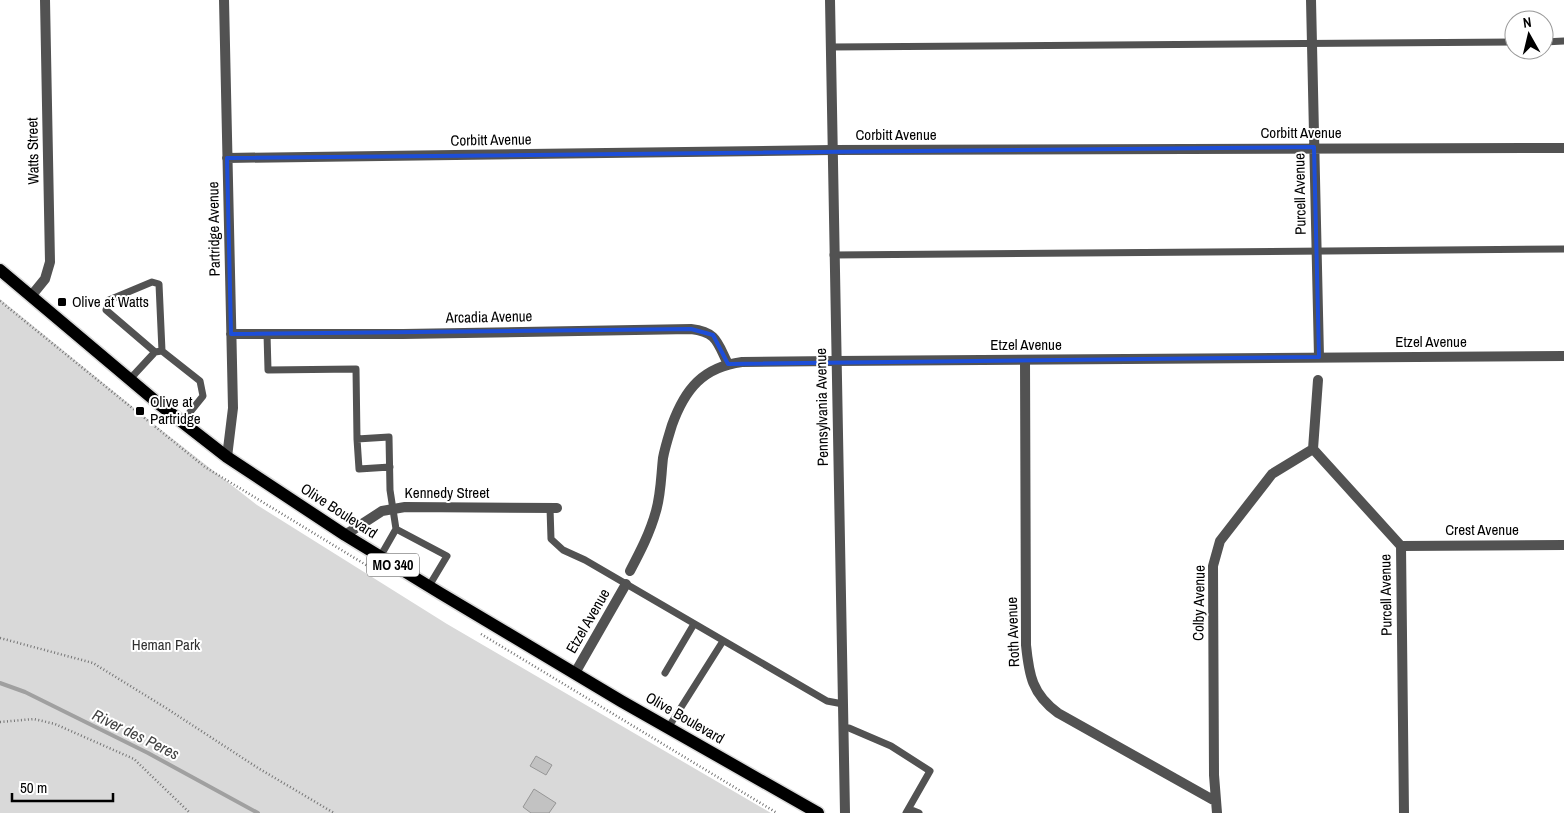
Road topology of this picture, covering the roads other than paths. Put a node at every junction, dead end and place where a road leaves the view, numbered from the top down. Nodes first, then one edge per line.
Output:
1 (45, 0) edge
2 (224, 0) edge
3 (830, 0) edge
4 (1311, 0) edge
5 (1504, 42) edge
6 (1312, 44) junction
7 (831, 47) junction
8 (1314, 147) junction
9 (1564, 148) edge
10 (832, 150) junction
11 (227, 158) junction
12 (1564, 249) edge
13 (1317, 252) junction
14 (834, 255) junction
15 (0, 270) edge
16 (32, 295) junction
17 (231, 334) junction
18 (267, 334) junction
19 (158, 352) junction
20 (1564, 356) edge
21 (1319, 357) junction
22 (1026, 360) junction
23 (836, 361) junction
24 (728, 364) junction
25 (130, 379) junction
26 (1318, 380) dead end
27 (182, 422) junction
28 (357, 439) junction
29 (1314, 449) junction
30 (227, 457) junction
31 (390, 468) junction
32 (553, 508) joint
33 (393, 509) junction
34 (396, 529) junction
35 (344, 535) junction
36 (1564, 545) edge
37 (1401, 546) junction
38 (380, 557) junction
39 (630, 571) dead end
40 (626, 584) junction
41 (429, 586) junction
42 (694, 624) junction
43 (723, 641) junction
44 (575, 673) junction
45 (665, 673) dead end
46 (843, 704) junction
47 (668, 728) junction
48 (844, 728) junction
49 (1214, 801) junction
50 (907, 811) edge
51 (818, 813) edge
52 (845, 813) edge
53 (919, 813) edge
54 (1217, 813) edge
55 (1404, 813) edge

1 - 16 street, Watts Street
2 - 11 street, Partridge Avenue
3 - 7 street, Pennsylvania Avenue
4 - 6 street, Purcell Avenue
5 - 6 lane
6 - 7 lane
6 - 8 street, Purcell Avenue
7 - 10 street, Pennsylvania Avenue
8 - 9 street, Corbitt Avenue
8 - 10 street, Corbitt Avenue
8 - 13 street, Purcell Avenue
10 - 11 street, Corbitt Avenue
10 - 14 street, Pennsylvania Avenue
11 - 17 street, Partridge Avenue
12 - 13 lane
13 - 14 lane
13 - 21 street, Purcell Avenue
14 - 23 street, Pennsylvania Avenue
15 - 16 main road, Olive Boulevard / MO 340
16 - 25 main road, Olive Boulevard / MO 340
17 - 18 street, Arcadia Avenue
17 - 30 street, Partridge Avenue
18 - 24 street, Arcadia Avenue
18 - 28 lane
19 - 19 lane
19 - 25 lane
19 - 27 lane
20 - 21 street, Etzel Avenue
21 - 22 street, Etzel Avenue
22 - 23 street, Etzel Avenue
22 - 49 street, Roth Avenue
23 - 24 street, Etzel Avenue
23 - 46 street, Pennsylvania Avenue
24 - 39 street, Etzel Avenue
25 - 27 main road, Olive Boulevard / MO 340
26 - 29 street
27 - 30 main road, Olive Boulevard / MO 340
28 - 31 lane
28 - 31 lane
29 - 37 street, Purcell Avenue
29 - 49 street, Colby Avenue
30 - 35 main road, Olive Boulevard / MO 340
31 - 33 lane
32 - 33 street, Kennedy Street
32 - 40 lane
33 - 34 lane
33 - 35 street, Kennedy Street
34 - 38 lane
34 - 41 lane
35 - 38 main road, Olive Boulevard / MO 340
36 - 37 street, Crest Avenue
37 - 55 street, Purcell Avenue
38 - 41 main road, Olive Boulevard / MO 340
40 - 42 lane
40 - 44 street, Etzel Avenue
41 - 44 main road, Olive Boulevard / MO 340
42 - 43 lane
42 - 45 lane
43 - 46 lane
43 - 47 lane
44 - 47 main road, Olive Boulevard / MO 340
46 - 48 street, Pennsylvania Avenue
47 - 51 main road, Olive Boulevard / MO 340
48 - 50 lane
48 - 52 street, Pennsylvania Avenue
49 - 54 street, Colby Avenue
50 - 53 lane

